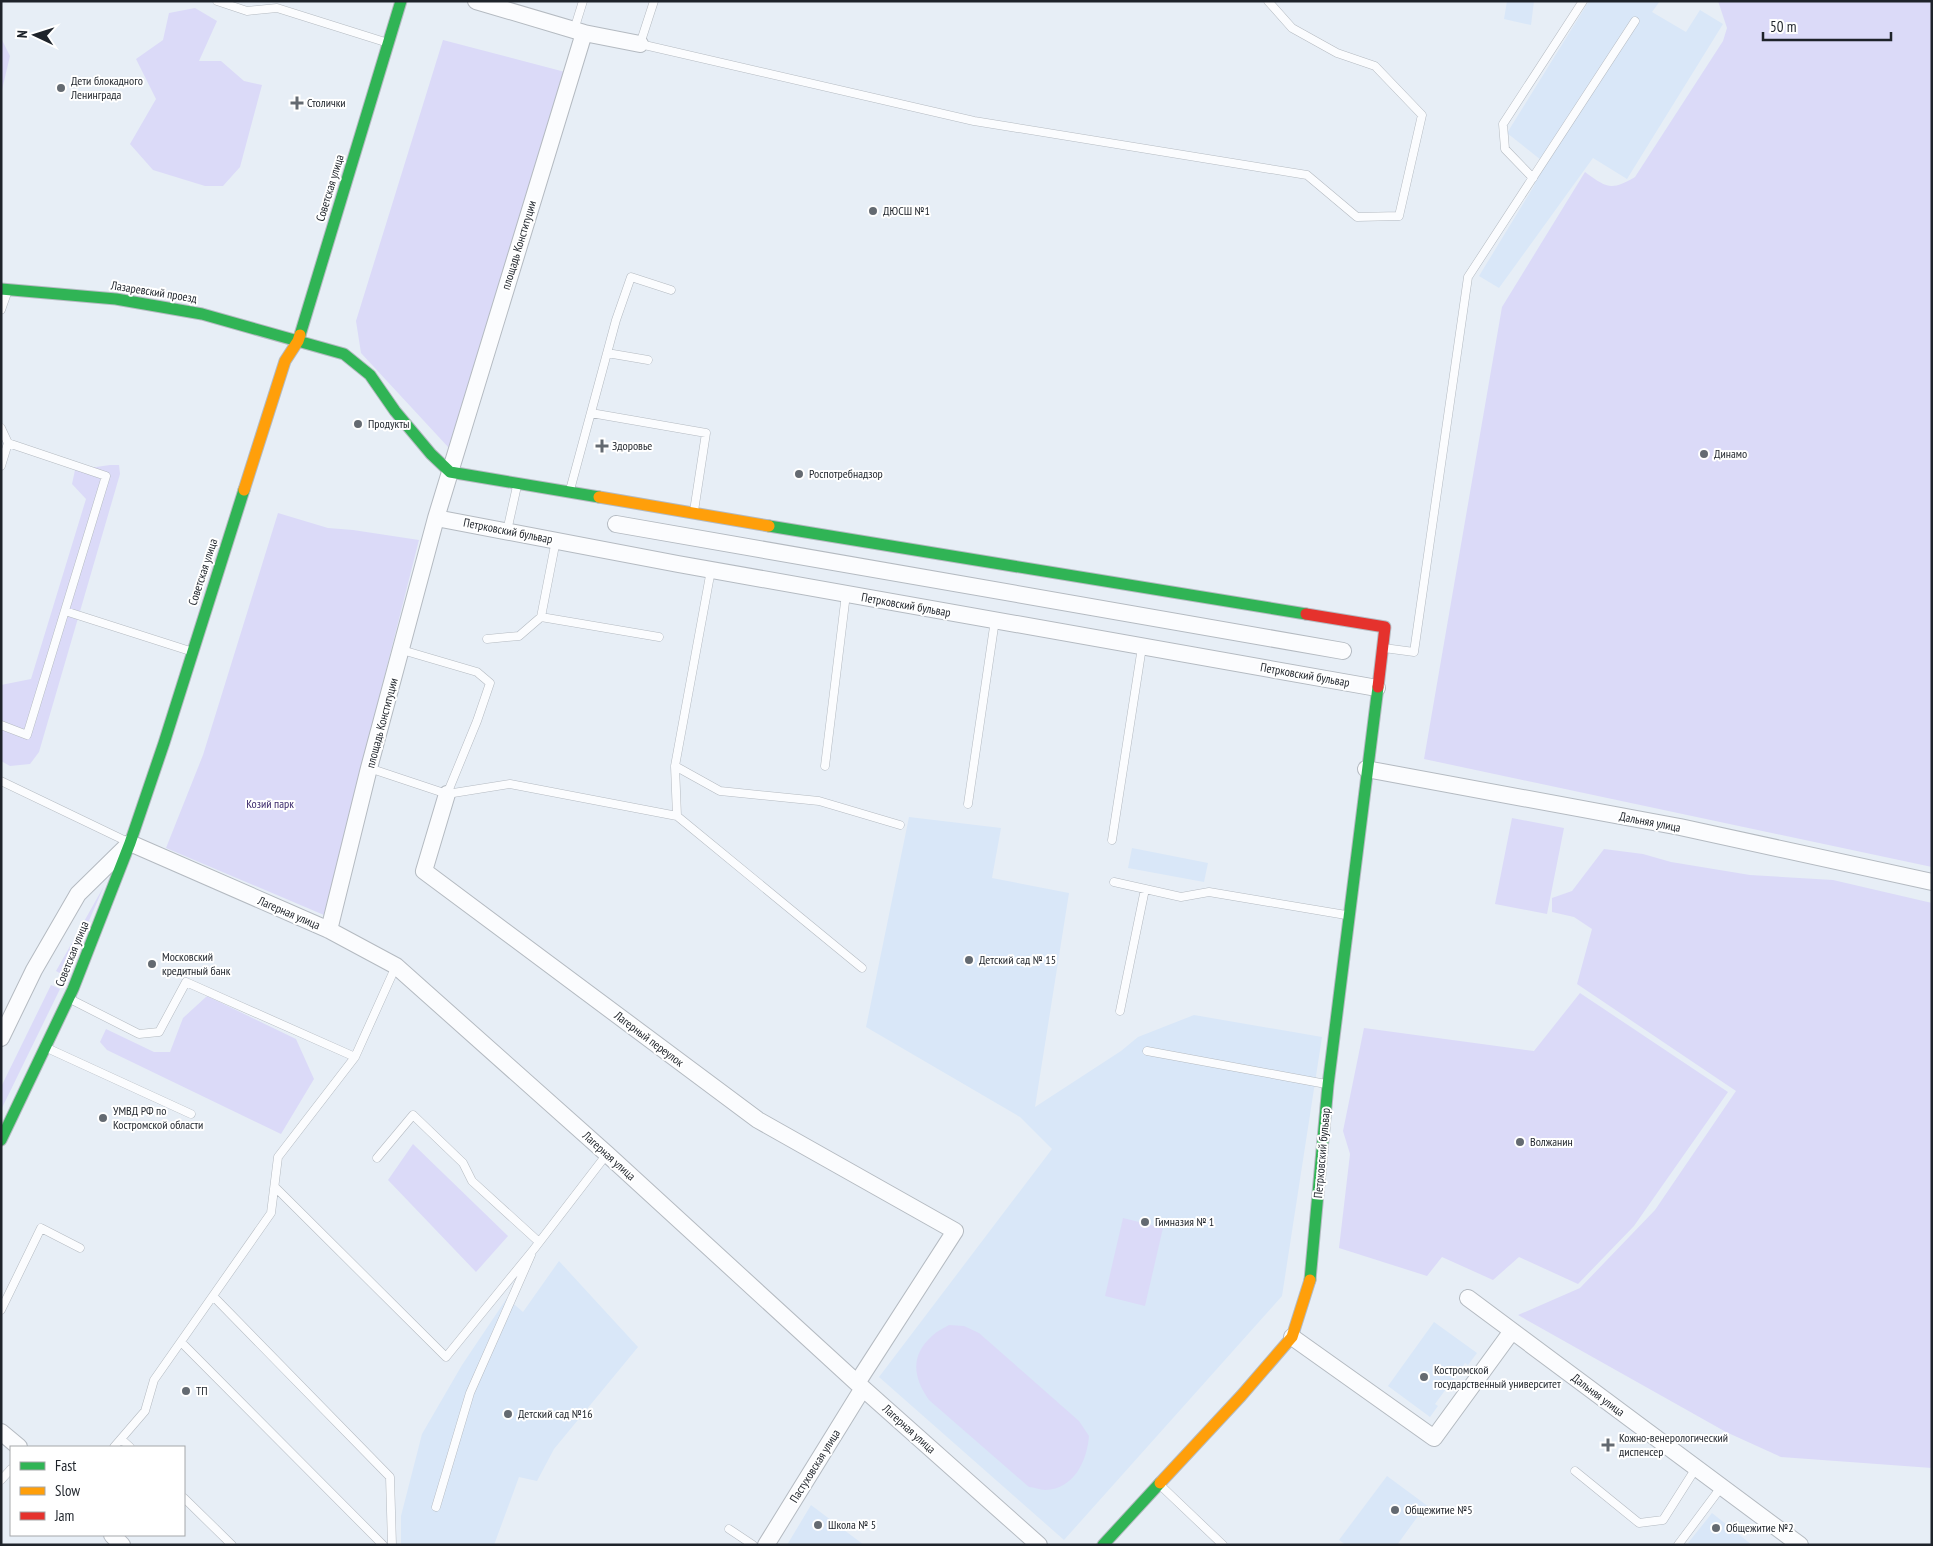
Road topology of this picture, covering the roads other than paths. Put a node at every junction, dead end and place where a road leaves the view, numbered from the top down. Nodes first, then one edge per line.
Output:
1 (217, 1) edge
2 (401, 1) edge
3 (476, 1) edge
4 (583, 1) edge
5 (654, 1) edge
6 (1268, 1) edge
7 (1583, 1) edge
8 (276, 5) edge
9 (1636, 21) dead end
10 (579, 31) junction
11 (387, 42) junction
12 (640, 44) junction
13 (1533, 178) junction
14 (5, 289) edge
15 (671, 290) dead end
16 (1, 310) edge
17 (298, 341) junction
18 (607, 354) junction
19 (648, 360) dead end
20 (591, 413) junction
21 (1, 428) edge
22 (8, 443) junction
23 (430, 454) junction
24 (452, 465) junction
25 (1, 466) edge
26 (518, 483) junction
27 (444, 491) junction
28 (569, 492) junction
29 (693, 513) junction
30 (436, 518) junction
31 (616, 524) dead end
32 (507, 531) junction
33 (556, 540) junction
34 (712, 570) junction
35 (846, 594) junction
36 (65, 611) junction
37 (541, 617) junction
38 (995, 620) junction
39 (659, 636) dead end
40 (486, 639) dead end
41 (1142, 646) junction
42 (1382, 648) junction
43 (402, 650) junction
44 (1343, 651) dead end
45 (192, 652) junction
46 (1377, 688) junction
47 (1, 725) edge
48 (675, 766) junction
49 (825, 766) dead end
50 (369, 768) junction
51 (1366, 769) junction
52 (1, 781) edge
53 (447, 794) junction
54 (968, 804) dead end
55 (677, 816) junction
56 (900, 825) dead end
57 (1112, 840) dead end
58 (130, 843) junction
59 (1114, 882) dead end
60 (1932, 882) edge
61 (1145, 889) junction
62 (1348, 915) junction
63 (329, 930) junction
64 (396, 966) junction
65 (862, 968) dead end
66 (69, 998) junction
67 (1120, 1012) dead end
68 (1, 1038) edge
69 (46, 1047) junction
70 (1147, 1051) dead end
71 (355, 1058) junction
72 (1328, 1084) junction
73 (191, 1114) dead end
74 (1, 1140) edge
75 (607, 1154) junction
76 (377, 1158) dead end
77 (275, 1187) junction
78 (955, 1231) joint
79 (536, 1246) junction
80 (80, 1248) dead end
81 (212, 1296) junction
82 (1468, 1298) dead end
83 (1, 1310) edge
84 (1512, 1331) junction
85 (1292, 1337) junction
86 (181, 1342) junction
87 (860, 1385) junction
88 (1, 1432) edge
89 (121, 1439) junction
90 (17, 1446) edge
91 (115, 1446) edge
92 (129, 1446) edge
93 (1696, 1468) junction
94 (10, 1470) edge
95 (1575, 1472) dead end
96 (1, 1480) edge
97 (1158, 1484) junction
98 (1722, 1486) junction
99 (185, 1499) edge
100 (436, 1507) dead end
101 (729, 1529) dead end
102 (113, 1536) edge
103 (122, 1545) edge
104 (232, 1545) edge
105 (383, 1545) edge
106 (392, 1545) edge
107 (753, 1545) edge
108 (766, 1545) edge
109 (1039, 1545) edge
110 (1103, 1545) edge
111 (1223, 1545) edge
112 (1678, 1545) edge
113 (1800, 1545) edge

1 - 8 lane
2 - 11 street, Советская улица
3 - 10 street
4 - 10 lane
5 - 12 lane
6 - 12 lane
7 - 13 lane
8 - 11 lane
9 - 13 lane
10 - 12 street
10 - 24 street, площадь Конституции
11 - 17 street, Советская улица
13 - 42 lane
14 - 16 lane
14 - 17 street, Лазаревский проезд
15 - 18 lane
17 - 23 street, Лазаревский проезд
17 - 45 street, Советская улица
18 - 19 lane
18 - 20 lane
20 - 28 lane
20 - 29 lane
21 - 22 lane
22 - 25 lane
22 - 36 lane
23 - 24 street, Лазаревский проезд
23 - 27 street
24 - 26 street, Петрковский бульвар
24 - 27 street, площадь Конституции
26 - 28 street, Петрковский бульвар
26 - 32 lane
27 - 30 street, площадь Конституции
28 - 29 street, Петрковский бульвар
29 - 42 street, Петрковский бульвар
30 - 32 street, Петрковский бульвар
30 - 43 street, площадь Конституции
31 - 44 street
32 - 33 street, Петрковский бульвар
33 - 34 street, Петрковский бульвар
33 - 37 lane
34 - 35 street, Петрковский бульвар
34 - 48 lane
35 - 38 street, Петрковский бульвар
35 - 49 lane
36 - 45 lane
36 - 47 lane
37 - 39 lane
37 - 40 lane
38 - 41 street, Петрковский бульвар
38 - 54 lane
41 - 46 street, Петрковский бульвар
41 - 57 lane
42 - 46 street, Петрковский бульвар
43 - 50 street, площадь Конституции
43 - 53 lane
45 - 58 street, Советская улица
46 - 51 street, Петрковский бульвар
48 - 55 lane
48 - 56 lane
50 - 53 lane
50 - 63 street, площадь Конституции
51 - 60 street, Дальняя улица
51 - 62 street, Петрковский бульвар
52 - 58 lane
53 - 55 lane
53 - 78 street, Лагерный переулок
55 - 65 lane
58 - 63 street, Лагерная улица
58 - 66 street, Советская улица
58 - 68 street
59 - 61 lane
61 - 62 lane
61 - 67 lane
62 - 72 street, Петрковский бульвар
63 - 64 street, Лагерная улица
64 - 71 lane
64 - 75 street, Лагерная улица
66 - 69 street, Советская улица
66 - 71 lane
69 - 73 lane
69 - 74 street, Советская улица
70 - 72 lane
71 - 77 lane
72 - 85 street, Петрковский бульвар
75 - 79 lane
75 - 87 street, Лагерная улица
76 - 79 lane
77 - 79 lane
77 - 81 lane
78 - 87 street, Пастуховская улица
79 - 100 lane
80 - 83 lane
81 - 86 lane
81 - 106 lane
82 - 84 street, Дальняя улица
84 - 85 street
84 - 93 street, Дальняя улица
85 - 97 street, Петрковский бульвар
86 - 89 lane
86 - 105 lane
87 - 108 street, Пастуховская улица
87 - 109 street, Лагерная улица
88 - 90 street
89 - 91 lane
89 - 92 lane
93 - 95 lane
93 - 98 street, Дальняя улица
94 - 96 lane
97 - 110 street, Петрковский бульвар
97 - 111 lane
98 - 112 lane
98 - 113 street, Дальняя улица
99 - 104 lane
101 - 107 lane
102 - 103 street

